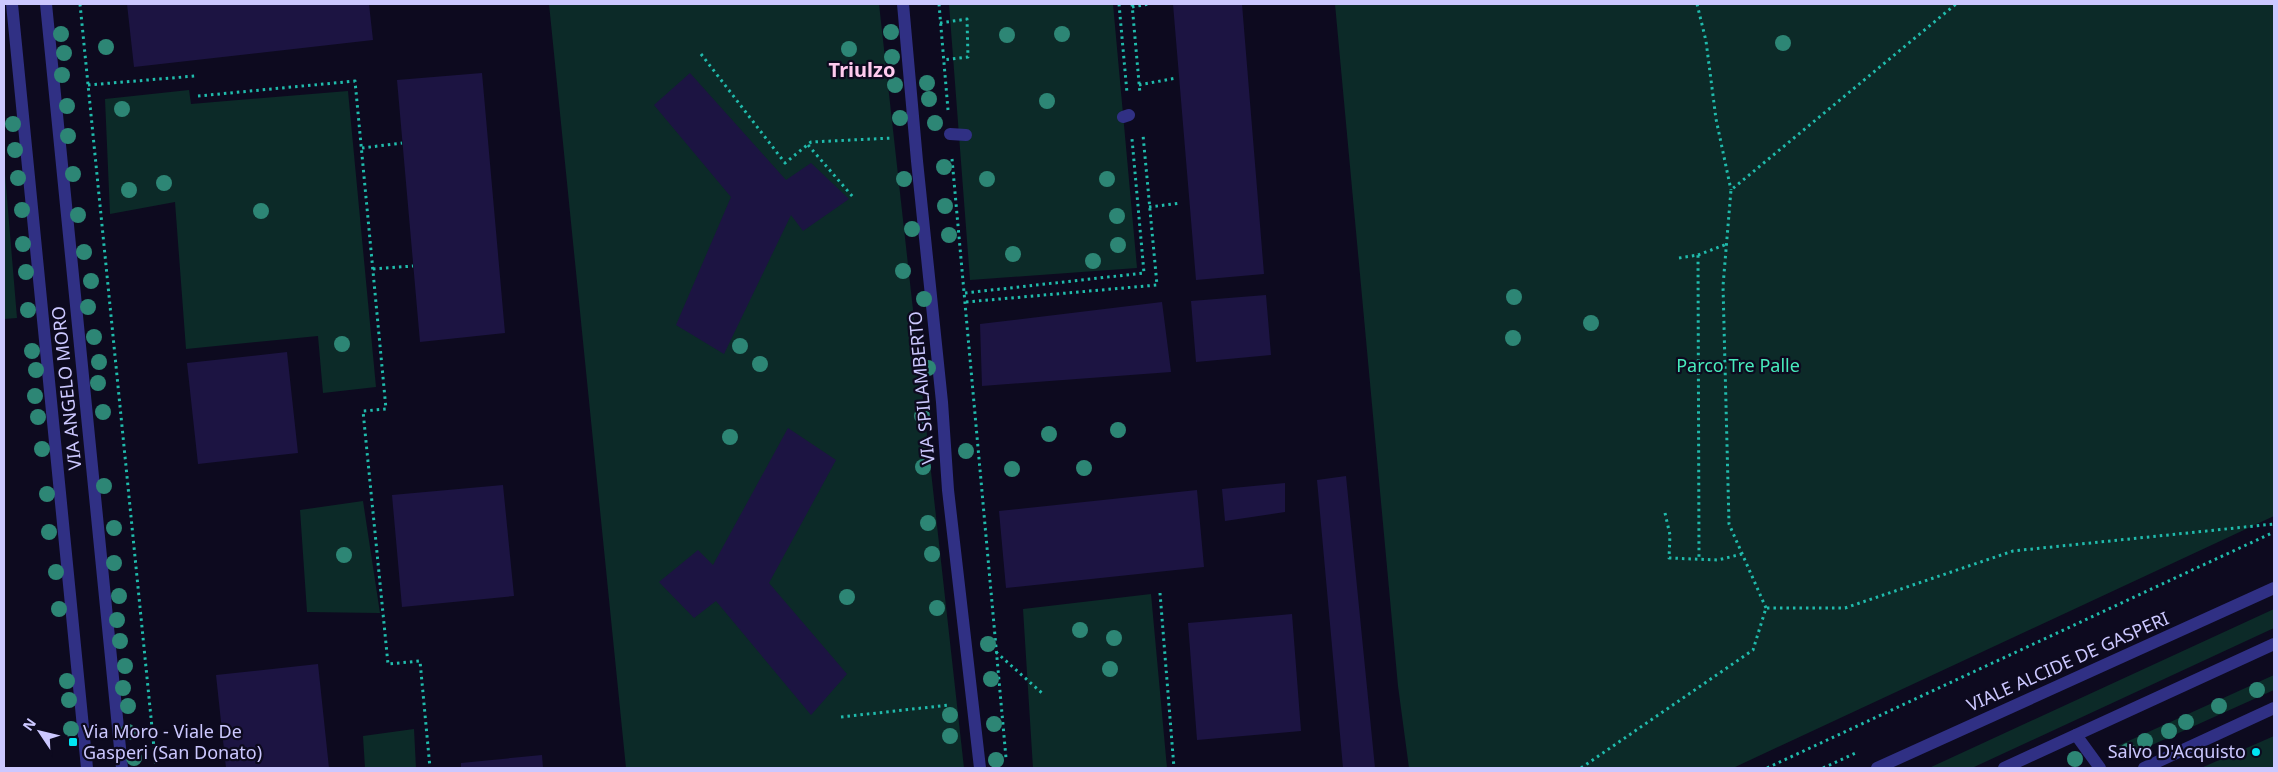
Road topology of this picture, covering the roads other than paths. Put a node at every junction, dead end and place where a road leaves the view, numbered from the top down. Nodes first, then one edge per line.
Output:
1 (12, 4) edge
2 (46, 4) edge
3 (903, 4) edge
4 (950, 134) road end
5 (966, 135) dead end
6 (2274, 588) edge
7 (2274, 644) edge
8 (2274, 708) edge
9 (2076, 735) junction
10 (87, 768) edge
11 (122, 768) edge
12 (980, 768) edge
13 (1876, 768) edge
14 (2004, 768) edge
15 (2100, 768) edge
16 (2144, 768) edge

1 - 10 street, VIA ANGELO MORO
2 - 11 street, VIA ANGELO MORO
3 - 12 street, VIA SPILAMBERTO
4 - 5 street
6 - 13 street, VIALE ALCIDE DE GASPERI
7 - 9 street
8 - 16 street
9 - 14 street
9 - 15 street

